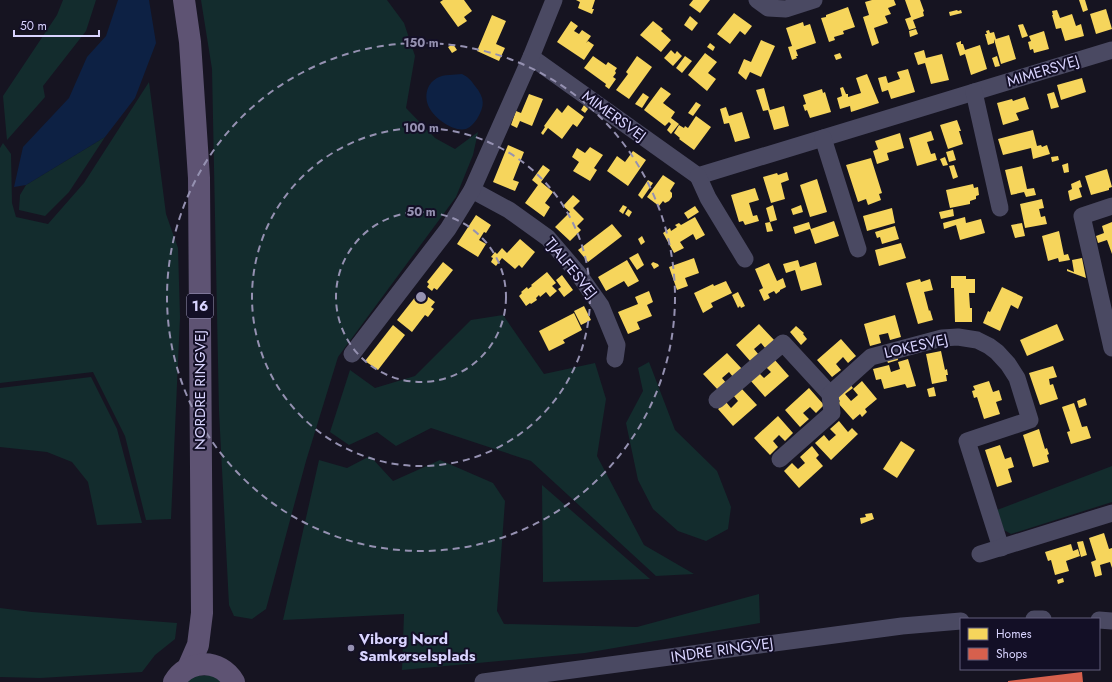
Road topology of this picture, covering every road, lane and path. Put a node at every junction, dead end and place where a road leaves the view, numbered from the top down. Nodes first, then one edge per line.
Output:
1 (184, 0) edge
2 (554, 0) edge
3 (757, 0) edge
4 (814, 0) edge
5 (1112, 50) edge
6 (531, 56) junction
7 (974, 92) junction
8 (822, 138) junction
9 (698, 176) junction
10 (472, 190) junction
11 (1112, 206) edge
12 (1000, 208) dead end
13 (858, 249) dead end
14 (745, 260) dead end
15 (1112, 348) edge
16 (352, 354) dead end
17 (615, 359) dead end
18 (830, 394) junction
19 (718, 400) dead end
20 (780, 459) dead end
21 (1112, 513) edge
22 (1001, 548) junction
23 (980, 554) dead end
24 (202, 613) junction
25 (1100, 620) edge
26 (960, 621) edge
27 (1112, 621) edge
28 (217, 667) junction
29 (181, 675) edge
30 (234, 682) edge
31 (483, 682) edge

1 - 24 main road, NORDRE RINGVEJ / 16
2 - 6 street
3 - 4 street
5 - 7 street, MIMERSVEJ
6 - 9 street, MIMERSVEJ
6 - 10 street
7 - 8 street, MIMERSVEJ
7 - 12 street
8 - 9 street, MIMERSVEJ
8 - 13 street
9 - 14 street, MIMERSVEJ
10 - 16 street
10 - 17 street, TJALFESVEJ
11 - 15 street
18 - 19 street
18 - 20 street
18 - 22 street, LOKESVEJ
21 - 22 street
22 - 23 street
24 - 28 main road, NORDRE RINGVEJ / 16
24 - 29 main road, NORDRE RINGVEJ / 16
25 - 27 street
26 - 31 street, INDRE RINGVEJ
28 - 29 main road
28 - 30 main road

